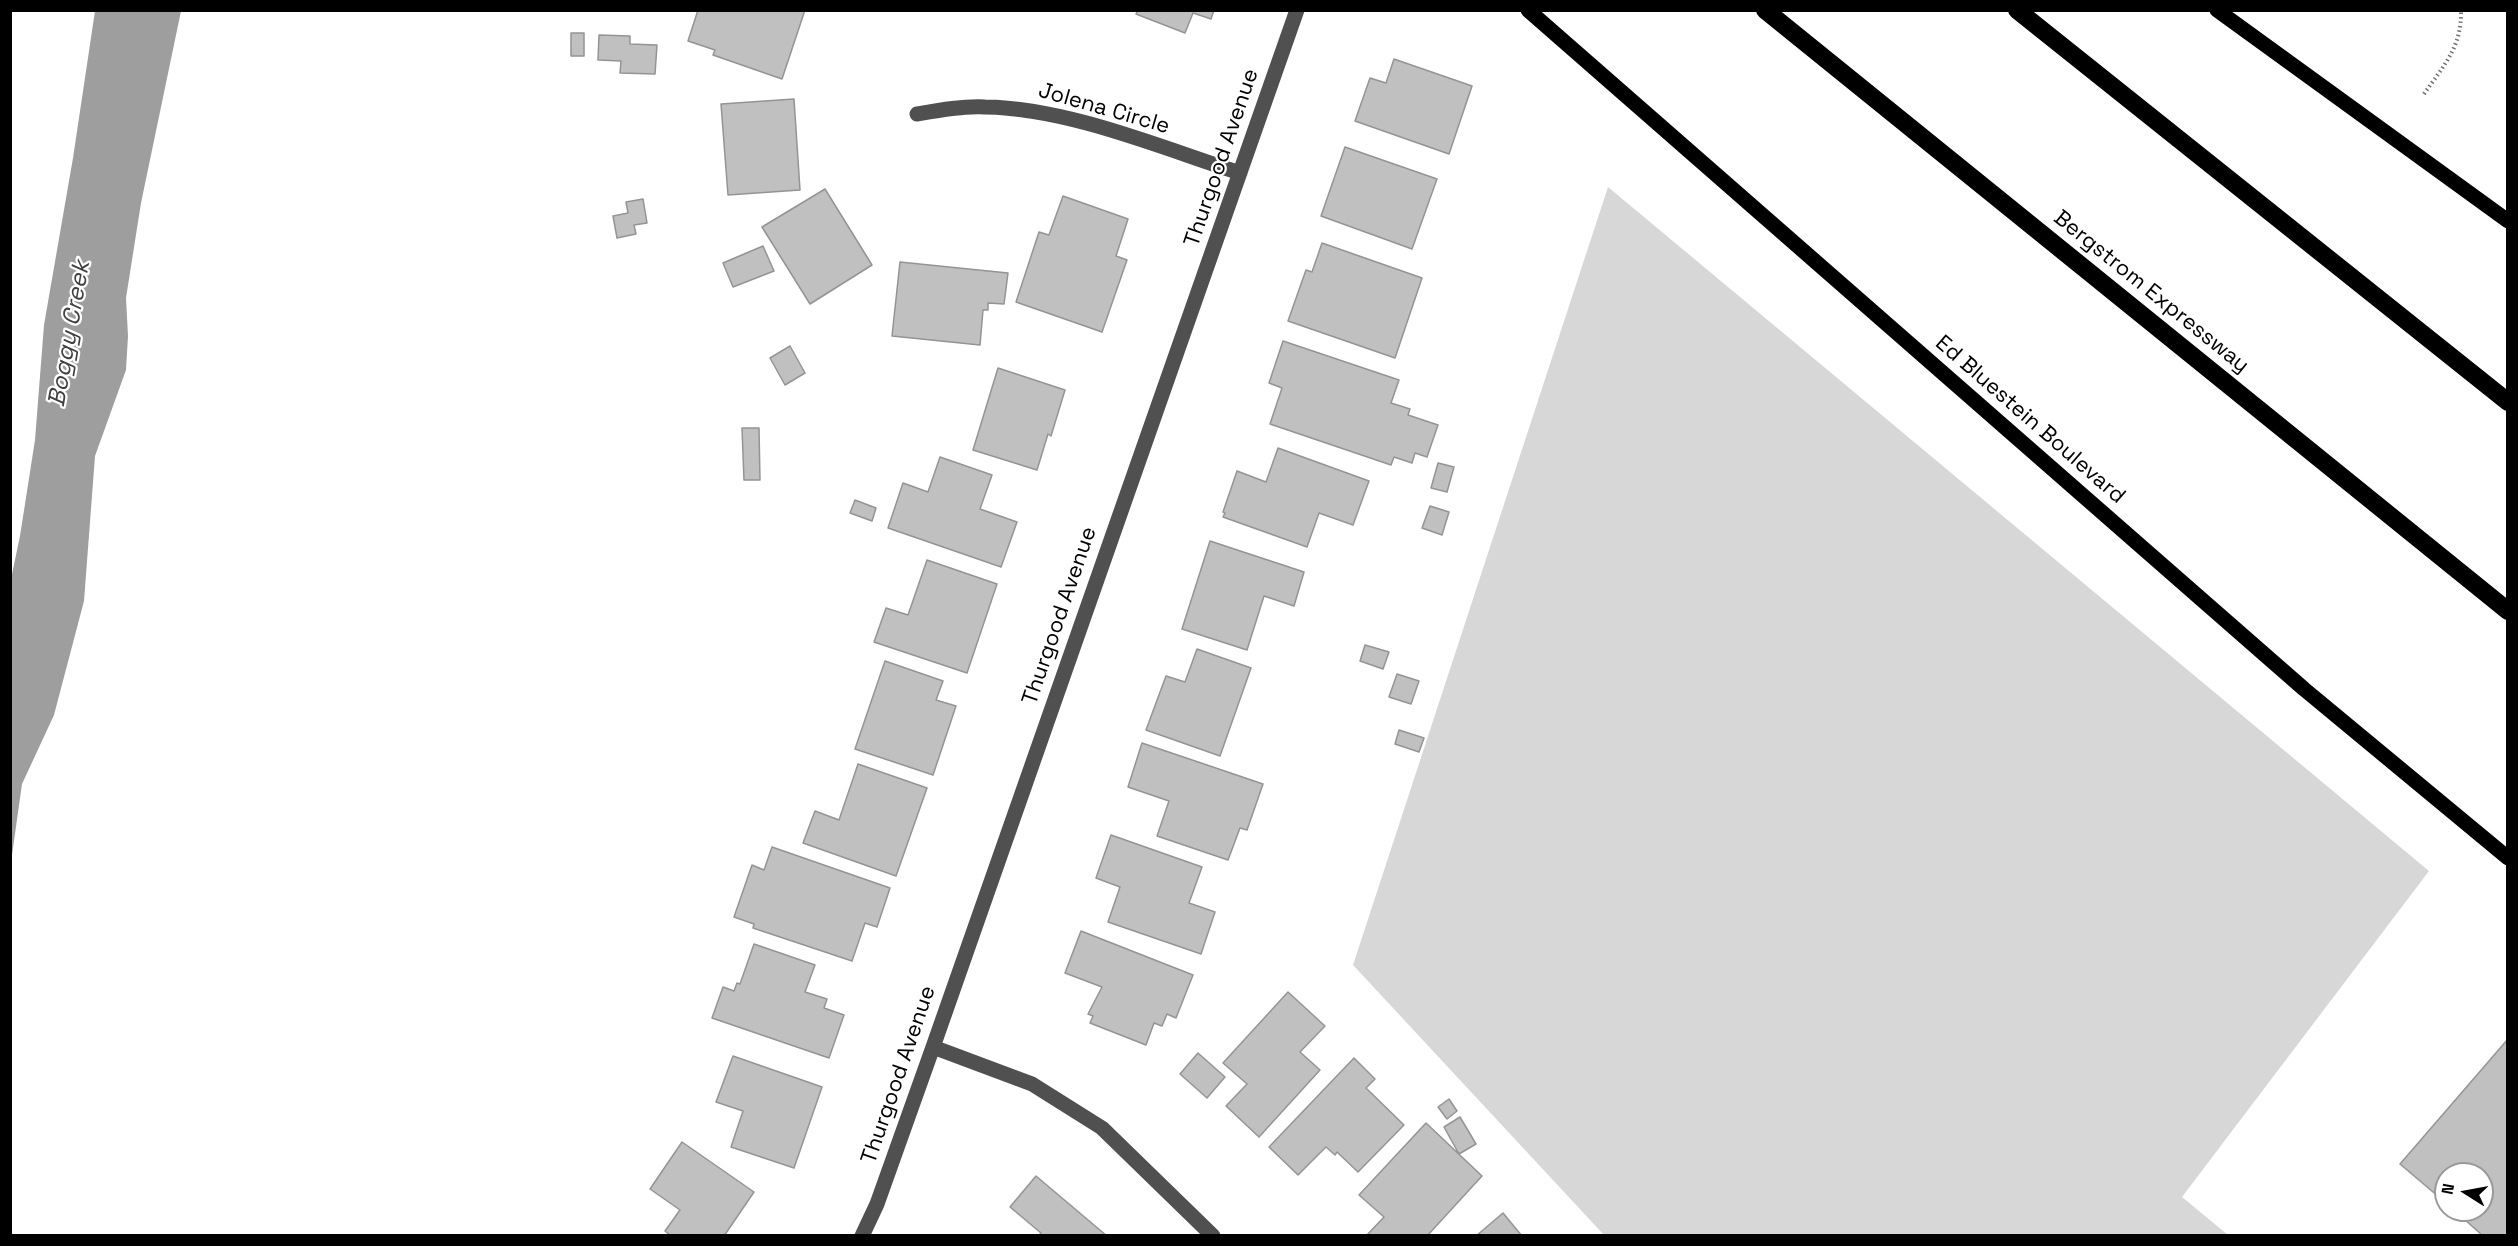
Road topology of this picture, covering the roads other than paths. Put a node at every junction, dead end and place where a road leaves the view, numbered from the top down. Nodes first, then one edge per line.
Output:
1 (1297, 10) edge
2 (1528, 10) edge
3 (1765, 10) edge
4 (2017, 10) edge
5 (2217, 10) edge
6 (917, 114) dead end
7 (1240, 173) junction
8 (2508, 220) edge
9 (2508, 402) edge
10 (2508, 611) edge
11 (2508, 858) edge
12 (933, 1047) junction
13 (862, 1236) edge
14 (1213, 1236) edge

1 - 7 street, Thurgood Avenue
2 - 11 main road, Ed Bluestein Boulevard
3 - 10 highway, Bergstrom Expressway
4 - 9 highway
5 - 8 main road
6 - 7 street, Jolena Circle
7 - 12 street, Thurgood Avenue
12 - 13 street, Thurgood Avenue
12 - 14 street

